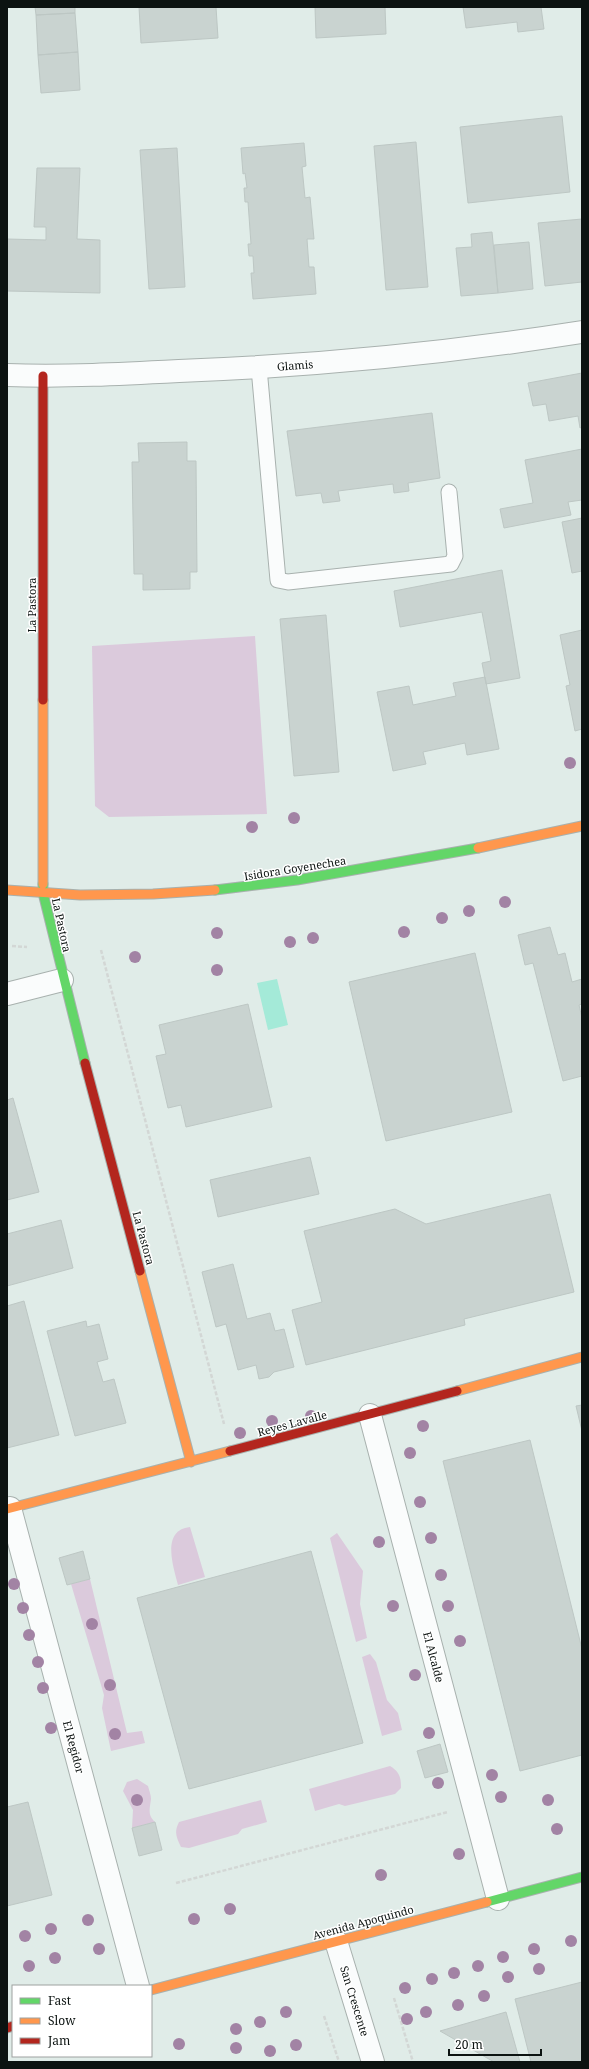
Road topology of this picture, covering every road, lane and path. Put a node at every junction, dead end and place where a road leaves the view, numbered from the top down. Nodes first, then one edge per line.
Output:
1 (582, 332) edge
2 (260, 368) junction
3 (7, 375) edge
4 (43, 376) junction
5 (449, 492) dead end
6 (582, 826) edge
7 (7, 890) edge
8 (43, 893) junction
9 (101, 950) dead end
10 (62, 980) junction
11 (7, 994) edge
12 (582, 1357) edge
13 (370, 1415) junction
14 (231, 1452) junction
15 (191, 1462) junction
16 (9, 1508) edge
17 (473, 1805) junction
18 (582, 1877) edge
19 (176, 1883) dead end
20 (498, 1899) junction
21 (336, 1941) junction
22 (138, 1985) edge
23 (152, 1990) edge
24 (394, 1998) dead end
25 (324, 2016) dead end
26 (339, 2062) edge
27 (373, 2062) edge
28 (412, 2062) edge

1 - 2 street, Glamis
2 - 4 street, Glamis
2 - 5 lane
3 - 4 street, Glamis
4 - 8 street, La Pastora
6 - 8 street, Isidora Goyenechea
7 - 8 street, Isidora Goyenechea
8 - 10 street, La Pastora
9 - 14 path
10 - 11 street
10 - 15 street, La Pastora
12 - 13 street, Reyes Lavalle
13 - 14 street, Reyes Lavalle
13 - 17 street, El Alcalde
14 - 15 street, Reyes Lavalle
15 - 16 street, Reyes Lavalle
16 - 22 street, El Regidor
17 - 19 path
17 - 20 street, El Alcalde
18 - 20 street, Avenida Apoquindo
20 - 21 street, Avenida Apoquindo
21 - 23 street, Avenida Apoquindo
21 - 27 street, San Crescente
24 - 28 path
25 - 26 path

